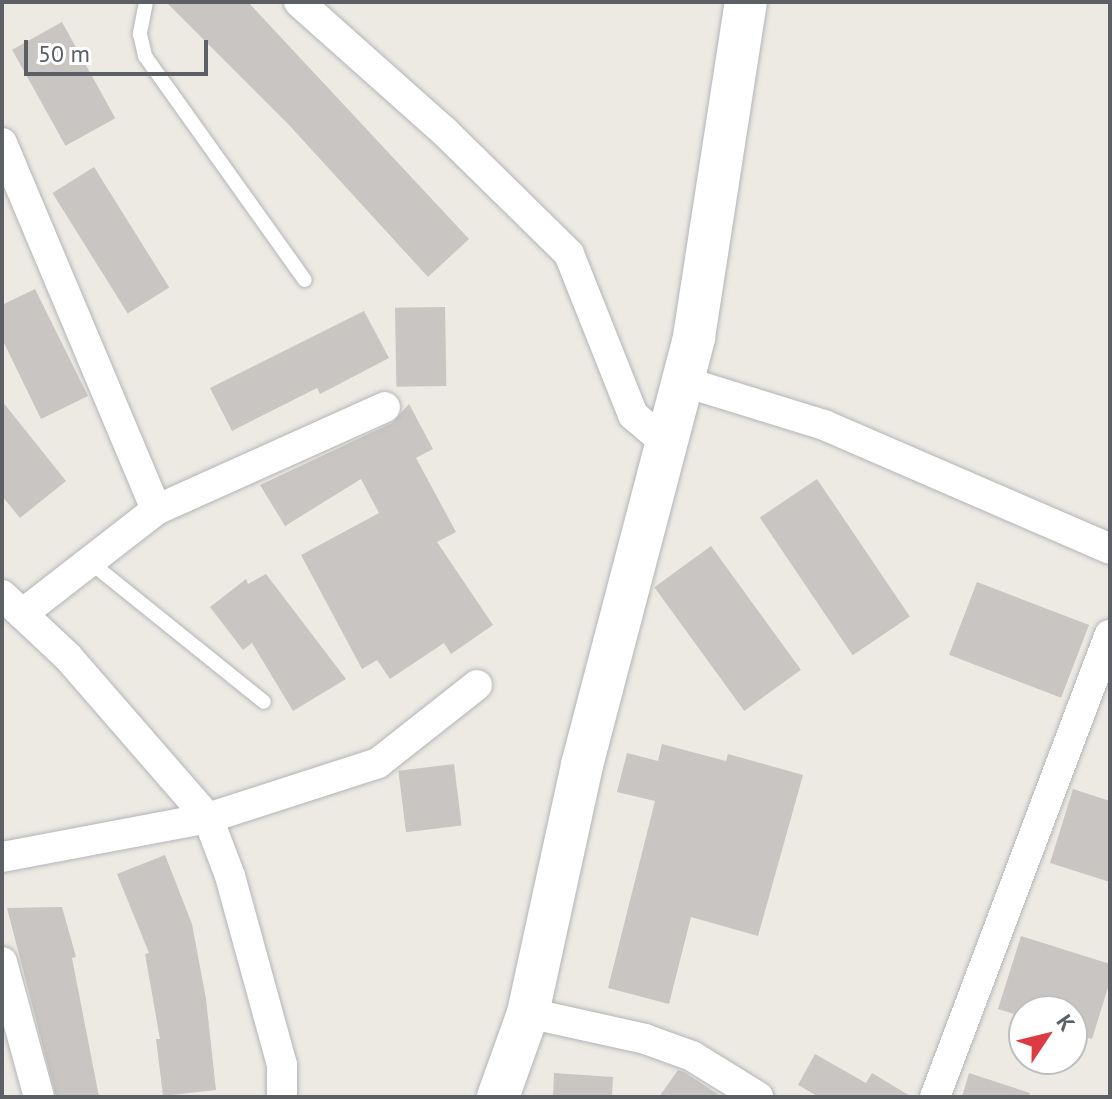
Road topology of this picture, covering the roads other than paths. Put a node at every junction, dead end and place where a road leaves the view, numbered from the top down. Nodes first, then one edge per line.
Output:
1 (146, 2) edge
2 (299, 2) edge
3 (746, 2) edge
4 (2, 143) edge
5 (305, 280) dead end
6 (682, 381) junction
7 (385, 407) dead end
8 (666, 443) junction
9 (156, 510) junction
10 (1110, 549) edge
11 (90, 562) junction
12 (12, 604) edge
13 (1110, 635) edge
14 (477, 685) dead end
15 (264, 702) dead end
16 (208, 818) junction
17 (2, 857) edge
18 (2, 962) edge
19 (528, 1013) junction
20 (11, 1023) edge
21 (39, 1097) edge
22 (282, 1097) edge
23 (498, 1097) edge
24 (758, 1097) edge
25 (935, 1097) edge

1 - 5 lane
2 - 8 street
3 - 6 street
4 - 9 street
6 - 8 street
6 - 10 street
7 - 9 street
8 - 19 street
9 - 11 street
11 - 12 street
11 - 15 lane
12 - 16 street
13 - 25 street
14 - 16 street
16 - 17 street
16 - 22 street
18 - 20 street
19 - 23 street
19 - 24 street
20 - 21 street

